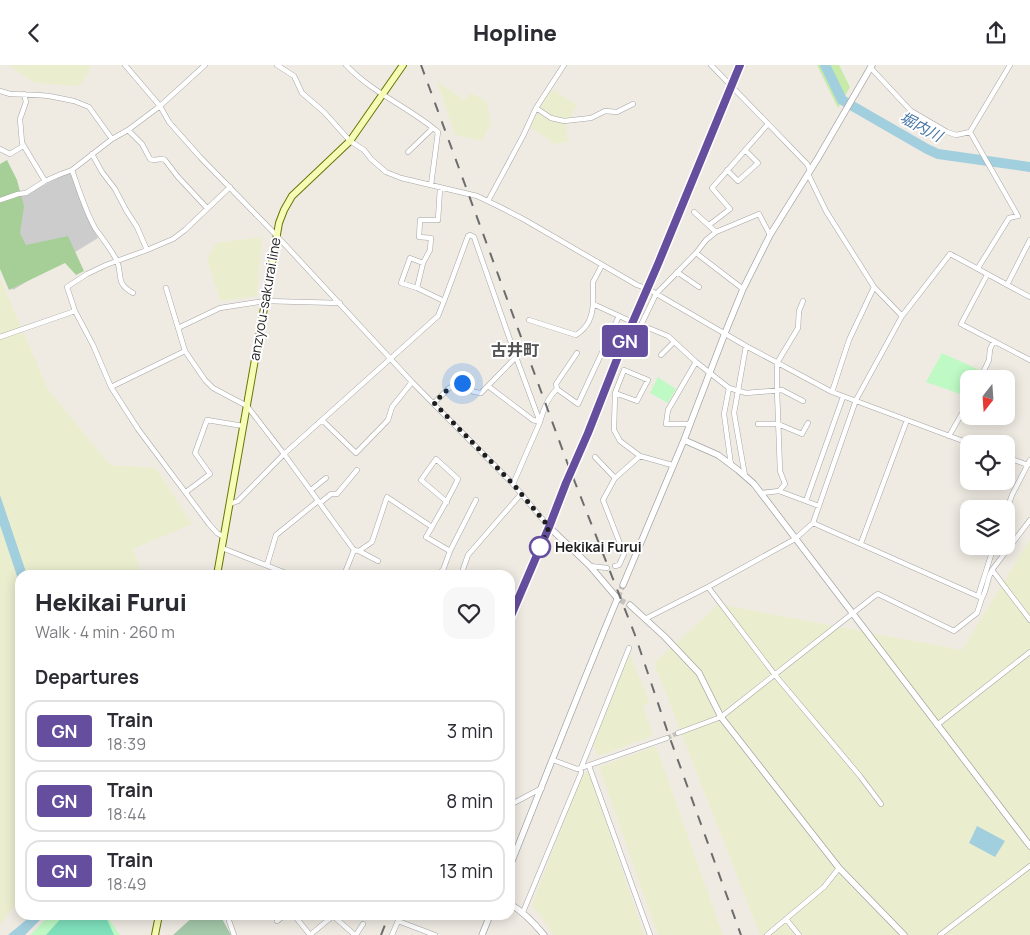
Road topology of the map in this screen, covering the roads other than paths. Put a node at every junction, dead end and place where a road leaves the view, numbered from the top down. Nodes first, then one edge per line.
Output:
1 (125, 65) edge
2 (204, 65) edge
3 (277, 65) edge
4 (346, 65) edge
5 (403, 65) edge
6 (564, 65) edge
7 (711, 65) edge
8 (1010, 65) edge
9 (871, 66) edge
10 (0, 91) edge
11 (24, 94) junction
12 (382, 95) junction
13 (633, 104) dead end
14 (160, 106) junction
15 (536, 109) junction
16 (768, 124) junction
17 (433, 128) junction
18 (128, 130) junction
19 (970, 132) junction
20 (112, 139) junction
21 (350, 141) junction
22 (23, 147) junction
23 (0, 149) edge
24 (745, 150) junction
25 (408, 152) dead end
26 (92, 154) junction
27 (72, 170) junction
28 (728, 170) junction
29 (809, 172) junction
30 (44, 181) junction
31 (431, 185) junction
32 (230, 187) junction
33 (440, 188) junction
34 (0, 200) edge
35 (488, 201) junction
36 (207, 208) junction
37 (694, 212) dead end
38 (709, 225) junction
39 (716, 232) junction
40 (276, 235) junction
41 (770, 235) junction
42 (1030, 240) edge
43 (147, 250) junction
44 (696, 253) junction
45 (117, 261) junction
46 (423, 263) junction
47 (602, 265) junction
48 (978, 268) junction
49 (677, 272) junction
50 (987, 275) junction
51 (1007, 285) junction
52 (699, 287) dead end
53 (874, 287) junction
54 (166, 288) dead end
55 (417, 288) junction
56 (743, 289) junction
57 (133, 293) dead end
58 (656, 294) junction
59 (1030, 297) edge
60 (265, 301) junction
61 (444, 301) junction
62 (803, 301) dead end
63 (340, 303) junction
64 (593, 304) junction
65 (75, 311) junction
66 (619, 316) junction
67 (902, 316) junction
68 (529, 320) dead end
69 (628, 320) dead end
70 (178, 328) junction
71 (725, 333) junction
72 (0, 337) edge
73 (994, 341) junction
74 (674, 342) junction
75 (746, 346) junction
76 (185, 351) junction
77 (577, 353) dead end
78 (661, 355) dead end
79 (390, 357) junction
80 (516, 357) junction
81 (1030, 360) edge
82 (696, 362) junction
83 (778, 363) junction
84 (984, 370) edge
85 (710, 373) junction
86 (412, 382) junction
87 (488, 386) junction
88 (111, 387) junction
89 (729, 388) junction
90 (558, 389) junction
91 (777, 390) junction
92 (739, 391) junction
93 (832, 392) junction
94 (615, 393) junction
95 (843, 397) junction
96 (803, 401) dead end
97 (856, 401) junction
98 (434, 403) junction
99 (247, 406) junction
100 (960, 417) edge
101 (322, 420) junction
102 (907, 420) junction
103 (540, 422) junction
104 (689, 423) junction
105 (808, 423) dead end
106 (758, 424) dead end
107 (778, 424) junction
108 (243, 425) junction
109 (949, 436) junction
110 (684, 440) junction
111 (960, 440) edge
112 (284, 454) junction
113 (640, 456) junction
114 (595, 457) dead end
115 (1015, 460) edge
116 (1029, 464) edge
117 (672, 465) junction
118 (732, 465) junction
119 (357, 470) dead end
120 (745, 476) junction
121 (326, 478) dead end
122 (615, 478) junction
123 (513, 484) junction
124 (311, 490) junction
125 (779, 491) junction
126 (186, 493) junction
127 (761, 493) junction
128 (521, 494) junction
129 (476, 500) dead end
130 (1010, 500) edge
131 (806, 501) junction
132 (319, 502) junction
133 (446, 502) junction
134 (230, 504) junction
135 (819, 506) junction
136 (1030, 521) edge
137 (813, 523) junction
138 (432, 527) junction
139 (549, 527) joint
140 (224, 537) junction
141 (795, 539) junction
142 (860, 543) junction
143 (222, 547) junction
144 (356, 550) junction
145 (450, 551) junction
146 (992, 555) edge
147 (378, 561) dead end
148 (267, 565) junction
149 (590, 566) junction
150 (615, 566) dead end
151 (607, 568) dead end
152 (219, 570) edge
153 (279, 570) edge
154 (346, 570) edge
155 (442, 570) edge
156 (463, 570) edge
157 (992, 570) junction
158 (623, 585) tunnel mouth
159 (708, 587) junction
160 (980, 597) junction
161 (630, 605) tunnel mouth
162 (852, 613) junction
163 (645, 619) junction
164 (1030, 620) edge
165 (629, 648) dead end
166 (1030, 652) edge
167 (775, 675) junction
168 (721, 717) junction
169 (937, 725) junction
170 (678, 733) tunnel mouth
171 (667, 738) tunnel mouth
172 (553, 760) junction
173 (589, 766) junction
174 (581, 768) junction
175 (542, 788) junction
176 (515, 802) edge
177 (881, 804) dead end
178 (1030, 846) edge
179 (515, 854) edge
180 (1030, 866) edge
181 (839, 868) junction
182 (515, 907) edge
183 (523, 913) junction
184 (786, 919) junction
185 (158, 920) edge
186 (229, 920) edge
187 (298, 920) edge
188 (329, 920) edge
189 (338, 920) edge
190 (488, 920) edge
191 (363, 924) dead end
192 (155, 935) edge
193 (234, 935) edge
194 (310, 935) edge
195 (355, 935) edge
196 (392, 935) edge
197 (435, 935) edge
198 (482, 935) edge
199 (544, 935) edge
200 (650, 935) edge
201 (767, 935) edge
202 (799, 935) edge
203 (904, 935) edge
204 (940, 935) edge

1 - 14 street
2 - 14 street
3 - 21 street
4 - 12 street
5 - 12 main road, anzyou-sakurai line
6 - 15 street
7 - 16 street
8 - 19 street
9 - 19 street
9 - 29 street
10 - 11 street
11 - 20 street
11 - 22 street
12 - 17 street
12 - 21 main road, anzyou-sakurai line
13 - 15 street
14 - 18 street
14 - 32 street
15 - 35 street
16 - 24 street
16 - 29 street
17 - 25 street
17 - 31 street
18 - 20 street
18 - 36 street
19 - 48 street
20 - 26 street
21 - 31 street
21 - 40 main road, anzyou-sakurai line
22 - 23 street
22 - 30 street
24 - 28 street
24 - 28 street
26 - 27 street
26 - 43 street
27 - 30 street
27 - 45 street
28 - 38 street
29 - 41 street
29 - 53 street
30 - 34 street
31 - 33 street
32 - 36 street
32 - 40 street
33 - 35 street
33 - 46 street
35 - 47 street
36 - 43 street
37 - 38 street
38 - 39 street
39 - 41 street
39 - 44 street
40 - 60 main road, anzyou-sakurai line
40 - 63 street
41 - 56 street
42 - 51 street
43 - 45 street
44 - 49 street
44 - 56 street
45 - 57 street
45 - 65 street
46 - 55 street
46 - 55 street
47 - 58 street
47 - 64 street
48 - 50 street
48 - 67 street
49 - 52 street
49 - 58 street
50 - 51 street
50 - 73 street
51 - 59 street
53 - 67 street
53 - 93 street
54 - 70 street
55 - 61 street
56 - 71 street
58 - 71 street
58 - 74 street
60 - 63 street
60 - 70 street
60 - 99 main road, anzyou-sakurai line
61 - 79 street
61 - 80 street
62 - 83 street
63 - 79 street
64 - 66 street
64 - 68 street
65 - 72 street
65 - 88 street
66 - 69 street
66 - 90 street
67 - 97 street
70 - 76 street
71 - 75 street
71 - 85 street
73 - 81 street
73 - 84 street
74 - 78 street
74 - 82 street
75 - 83 street
75 - 92 street
76 - 88 street
76 - 99 street
77 - 90 street
79 - 86 street
79 - 101 street
80 - 87 street
80 - 103 street
82 - 85 street
82 - 104 street
83 - 91 street
83 - 93 street
85 - 89 street
85 - 104 street
86 - 98 street
86 - 101 street
87 - 98 street
87 - 103 street
88 - 126 street
89 - 92 street
89 - 118 street
90 - 103 street
91 - 92 street
91 - 96 street
91 - 107 street
92 - 120 street
93 - 95 street
94 - 94 street
94 - 113 street
95 - 97 street
95 - 131 street
97 - 102 street
97 - 135 street
98 - 123 street
99 - 108 main road, anzyou-sakurai line
99 - 112 street
100 - 109 street
101 - 112 street
102 - 109 street
102 - 142 street
103 - 123 street
104 - 110 street
105 - 107 street
106 - 107 street
107 - 125 street
108 - 126 street
108 - 134 main road, anzyou-sakurai line
109 - 111 street
110 - 117 street
110 - 118 street
112 - 124 street
112 - 134 street
113 - 117 street
113 - 122 street
114 - 122 street
115 - 116 street
116 - 130 street
117 - 158 street
118 - 120 street
119 - 132 street
120 - 127 street
121 - 124 street
122 - 150 street
123 - 128 street
124 - 132 street
125 - 127 street
125 - 131 street
126 - 140 street
127 - 141 street
128 - 139 street
128 - 156 street
129 - 145 street
131 - 135 street
132 - 144 street
132 - 148 street
133 - 133 street
133 - 138 street
134 - 140 main road, anzyou-sakurai line
135 - 137 street
136 - 157 street
137 - 141 street
137 - 142 street
138 - 144 street
138 - 145 street
139 - 149 street
140 - 143 main road, anzyou-sakurai line
141 - 159 street
141 - 162 street
142 - 160 street
143 - 148 street
143 - 152 main road, anzyou-sakurai line
144 - 147 street
144 - 154 street
145 - 155 street
146 - 160 street
148 - 153 street
149 - 151 street
149 - 172 street
157 - 160 street
157 - 164 street
159 - 163 street
159 - 167 street
160 - 162 street
161 - 163 street
162 - 167 street
162 - 169 street
163 - 168 street
165 - 174 street
166 - 169 street
167 - 168 street
167 - 177 street
168 - 170 street
168 - 181 street
169 - 178 street
171 - 173 street
172 - 174 street
172 - 175 street
173 - 174 street
173 - 200 street
174 - 183 street
175 - 176 street
175 - 179 street
180 - 204 street
181 - 184 street
181 - 203 street
182 - 183 street
183 - 199 street
184 - 201 street
184 - 202 street
185 - 192 main road
186 - 193 street
187 - 194 street
188 - 194 street
189 - 195 street
190 - 198 street
191 - 195 street
196 - 197 street

